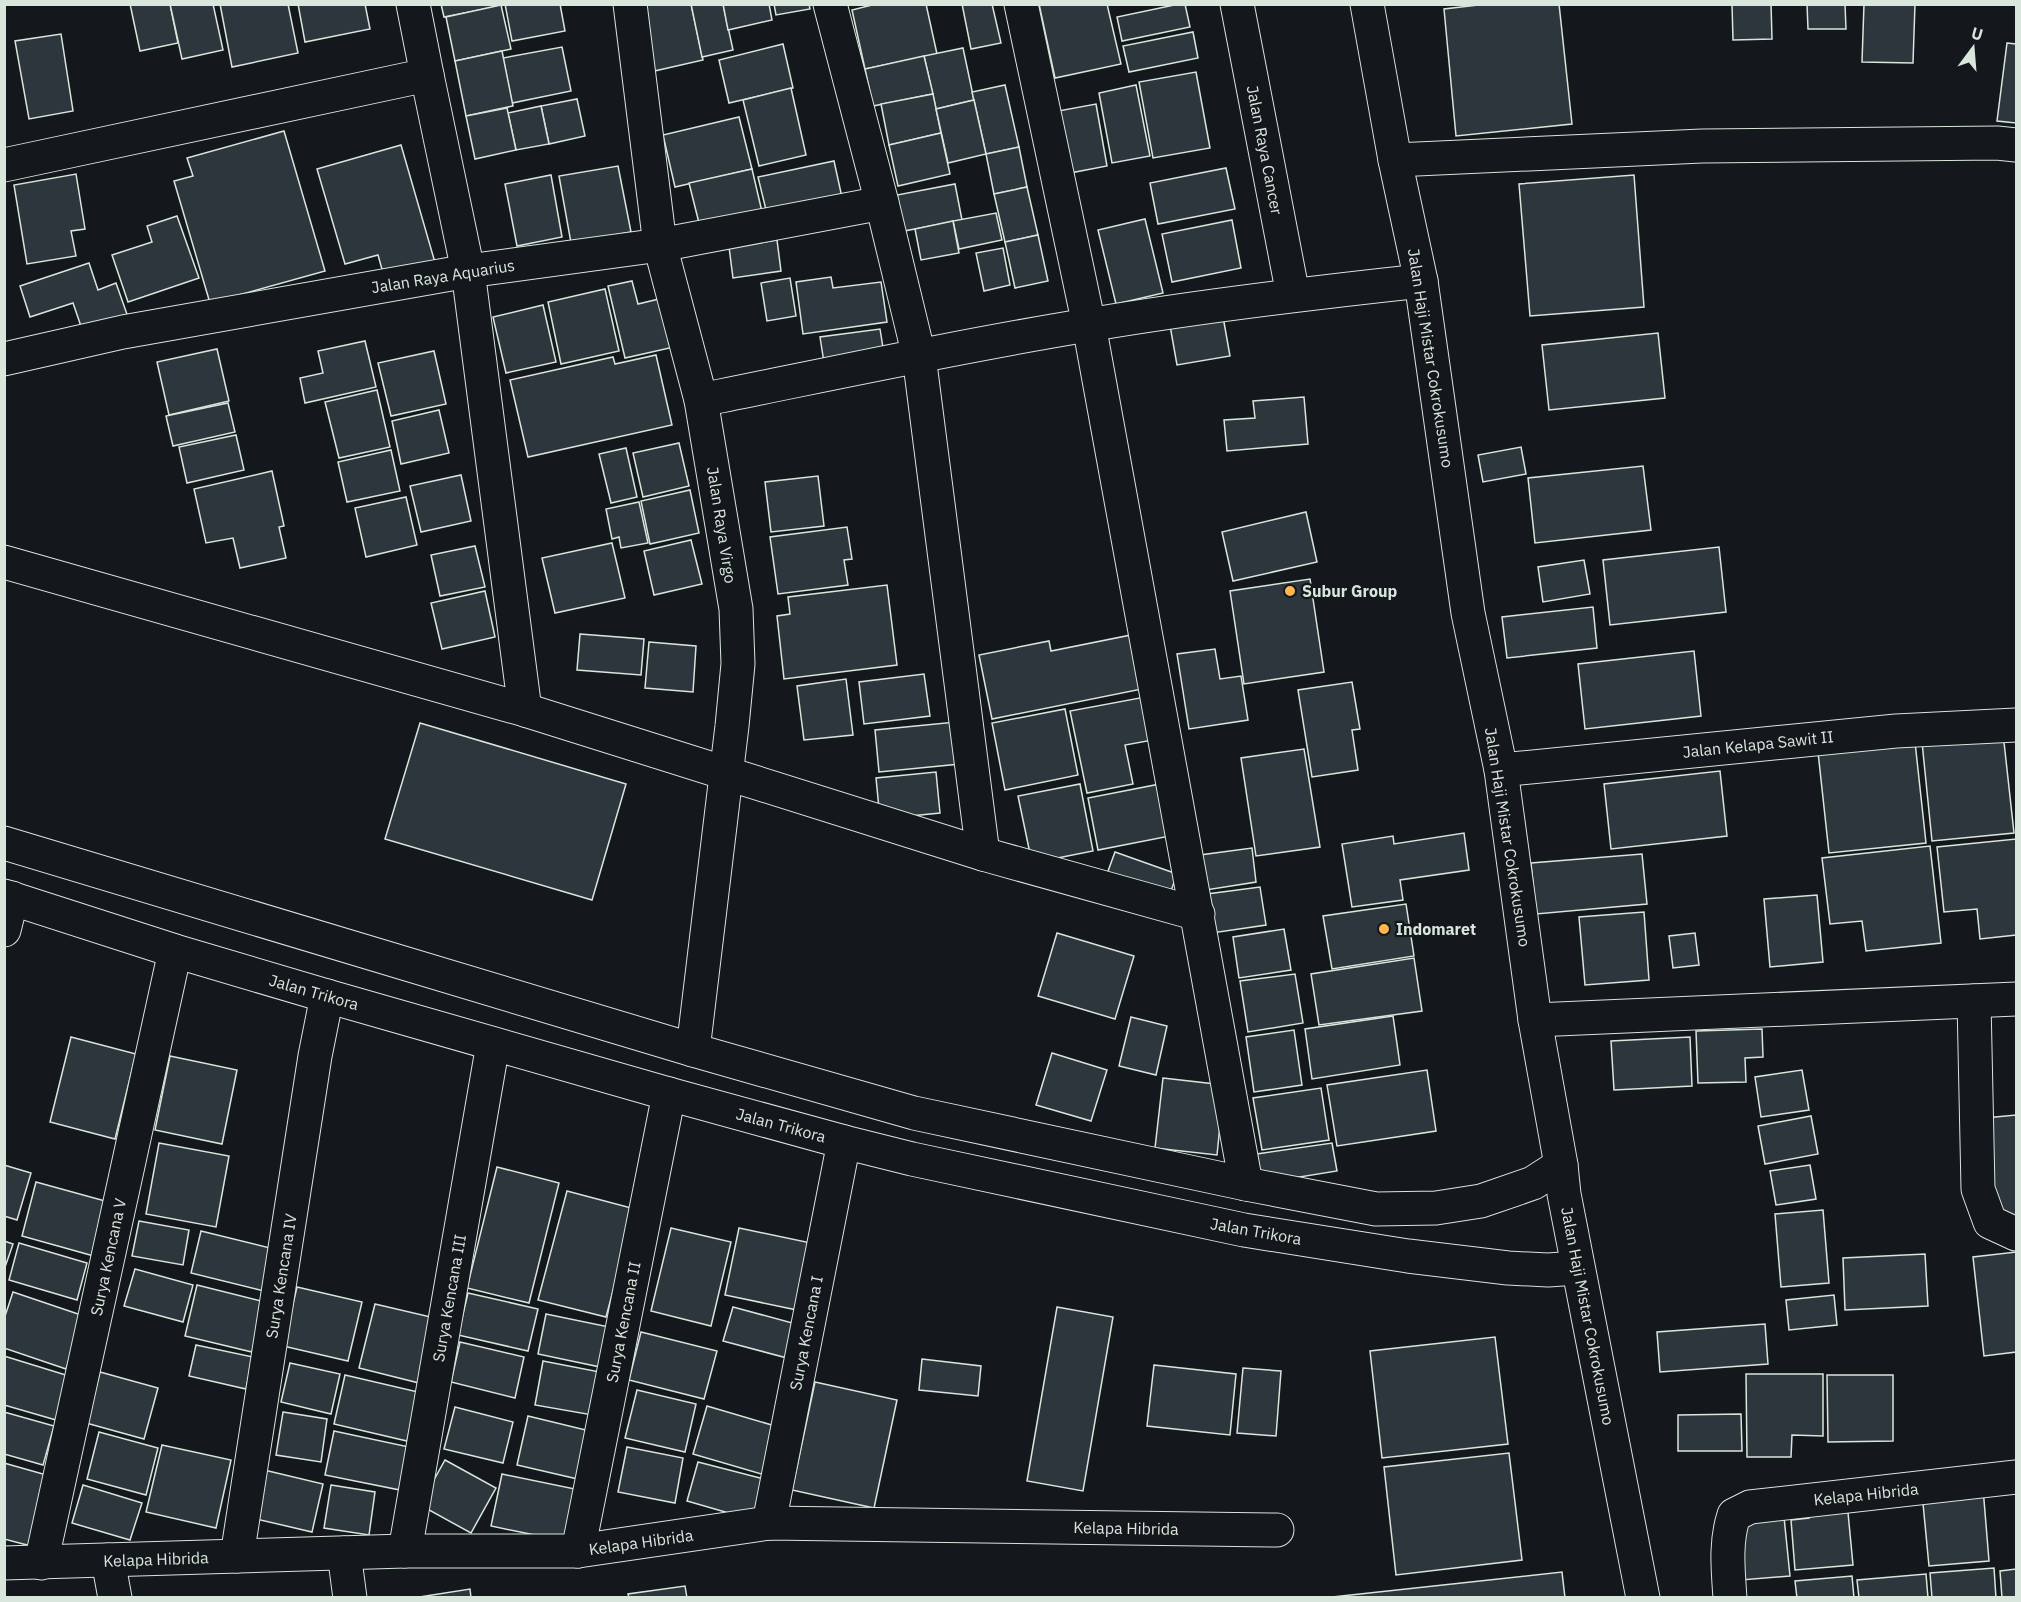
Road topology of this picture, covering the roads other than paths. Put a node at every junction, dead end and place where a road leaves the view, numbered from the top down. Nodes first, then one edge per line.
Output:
1 (413, 4) edge
2 (630, 4) edge
3 (830, 4) edge
4 (1021, 4) edge
5 (1237, 4) edge
6 (1368, 4) edge
7 (427, 75) junction
8 (2016, 145) edge
9 (1395, 160) junction
10 (4, 165) edge
11 (882, 203) junction
12 (660, 244) junction
13 (468, 271) junction
14 (1421, 281) junction
15 (1293, 295) junction
16 (1089, 324) junction
17 (919, 356) junction
18 (4, 359) edge
19 (701, 400) junction
20 (4, 562) edge
21 (525, 710) junction
22 (2016, 725) edge
23 (1501, 770) junction
24 (726, 773) junction
25 (4, 843) edge
26 (983, 854) junction
27 (8, 897) edge
28 (1198, 914) junction
29 (4, 930) edge
30 (175, 951) junction
31 (327, 996) junction
32 (2016, 999) edge
33 (1974, 1001) junction
34 (1535, 1020) junction
35 (494, 1044) junction
36 (693, 1050) junction
37 (669, 1094) junction
38 (844, 1142) junction
39 (1561, 1165) junction
40 (1246, 1184) junction
41 (2016, 1234) edge
42 (1577, 1268) junction
43 (2016, 1477) edge
44 (769, 1523) junction
45 (1277, 1530) dead end
46 (405, 1551) junction
47 (578, 1551) junction
48 (344, 1553) junction
49 (237, 1556) junction
50 (108, 1560) junction
51 (4, 1563) edge
52 (41, 1563) junction
53 (115, 1598) edge
54 (350, 1598) edge
55 (1643, 1598) edge
56 (1730, 1598) edge

1 - 7 street
2 - 12 street, Jalan Raya Virgo
3 - 11 street
4 - 16 street
5 - 15 street, Jalan Raya Cancer
6 - 9 street, Jalan Haji Mistar Cokrokusumo
7 - 10 street
7 - 13 street
8 - 9 street
9 - 14 street, Jalan Haji Mistar Cokrokusumo
11 - 12 street, Jalan Raya Aquarius
11 - 17 street
12 - 13 street, Jalan Raya Aquarius
12 - 19 street, Jalan Raya Virgo
13 - 18 street, Jalan Raya Aquarius
13 - 21 street
14 - 15 street
14 - 23 street, Jalan Haji Mistar Cokrokusumo
15 - 16 street
16 - 17 street
16 - 28 street
17 - 19 street
17 - 26 street
19 - 24 street, Jalan Raya Virgo
20 - 21 street
21 - 24 street
22 - 23 street, Jalan Kelapa Sawit II
23 - 34 street, Jalan Haji Mistar Cokrokusumo
24 - 26 street
24 - 36 street, Jalan Raya Virgo
25 - 36 street
26 - 28 street
27 - 29 street
27 - 30 street, Jalan Trikora
28 - 40 street
30 - 31 street, Jalan Trikora
30 - 52 street, Surya Kencana V
31 - 35 street, Jalan Trikora
31 - 49 street, Surya Kencana IV
32 - 33 street
33 - 34 street
33 - 41 street
34 - 39 street, Jalan Haji Mistar Cokrokusumo
35 - 37 street, Jalan Trikora
35 - 46 street, Surya Kencana III
36 - 40 street
37 - 38 street, Jalan Trikora
37 - 47 street, Surya Kencana II
38 - 42 street, Jalan Trikora
38 - 44 street, Surya Kencana I
39 - 40 street
39 - 42 street, Jalan Haji Mistar Cokrokusumo
42 - 55 street, Jalan Haji Mistar Cokrokusumo
43 - 56 street, Kelapa Hibrida
44 - 45 street, Kelapa Hibrida
44 - 47 street, Kelapa Hibrida
46 - 47 street, Kelapa Hibrida
46 - 48 street, Kelapa Hibrida
48 - 49 street, Kelapa Hibrida
48 - 54 street
49 - 50 street, Kelapa Hibrida
50 - 52 street, Kelapa Hibrida
50 - 53 street
51 - 52 street, Kelapa Hibrida

